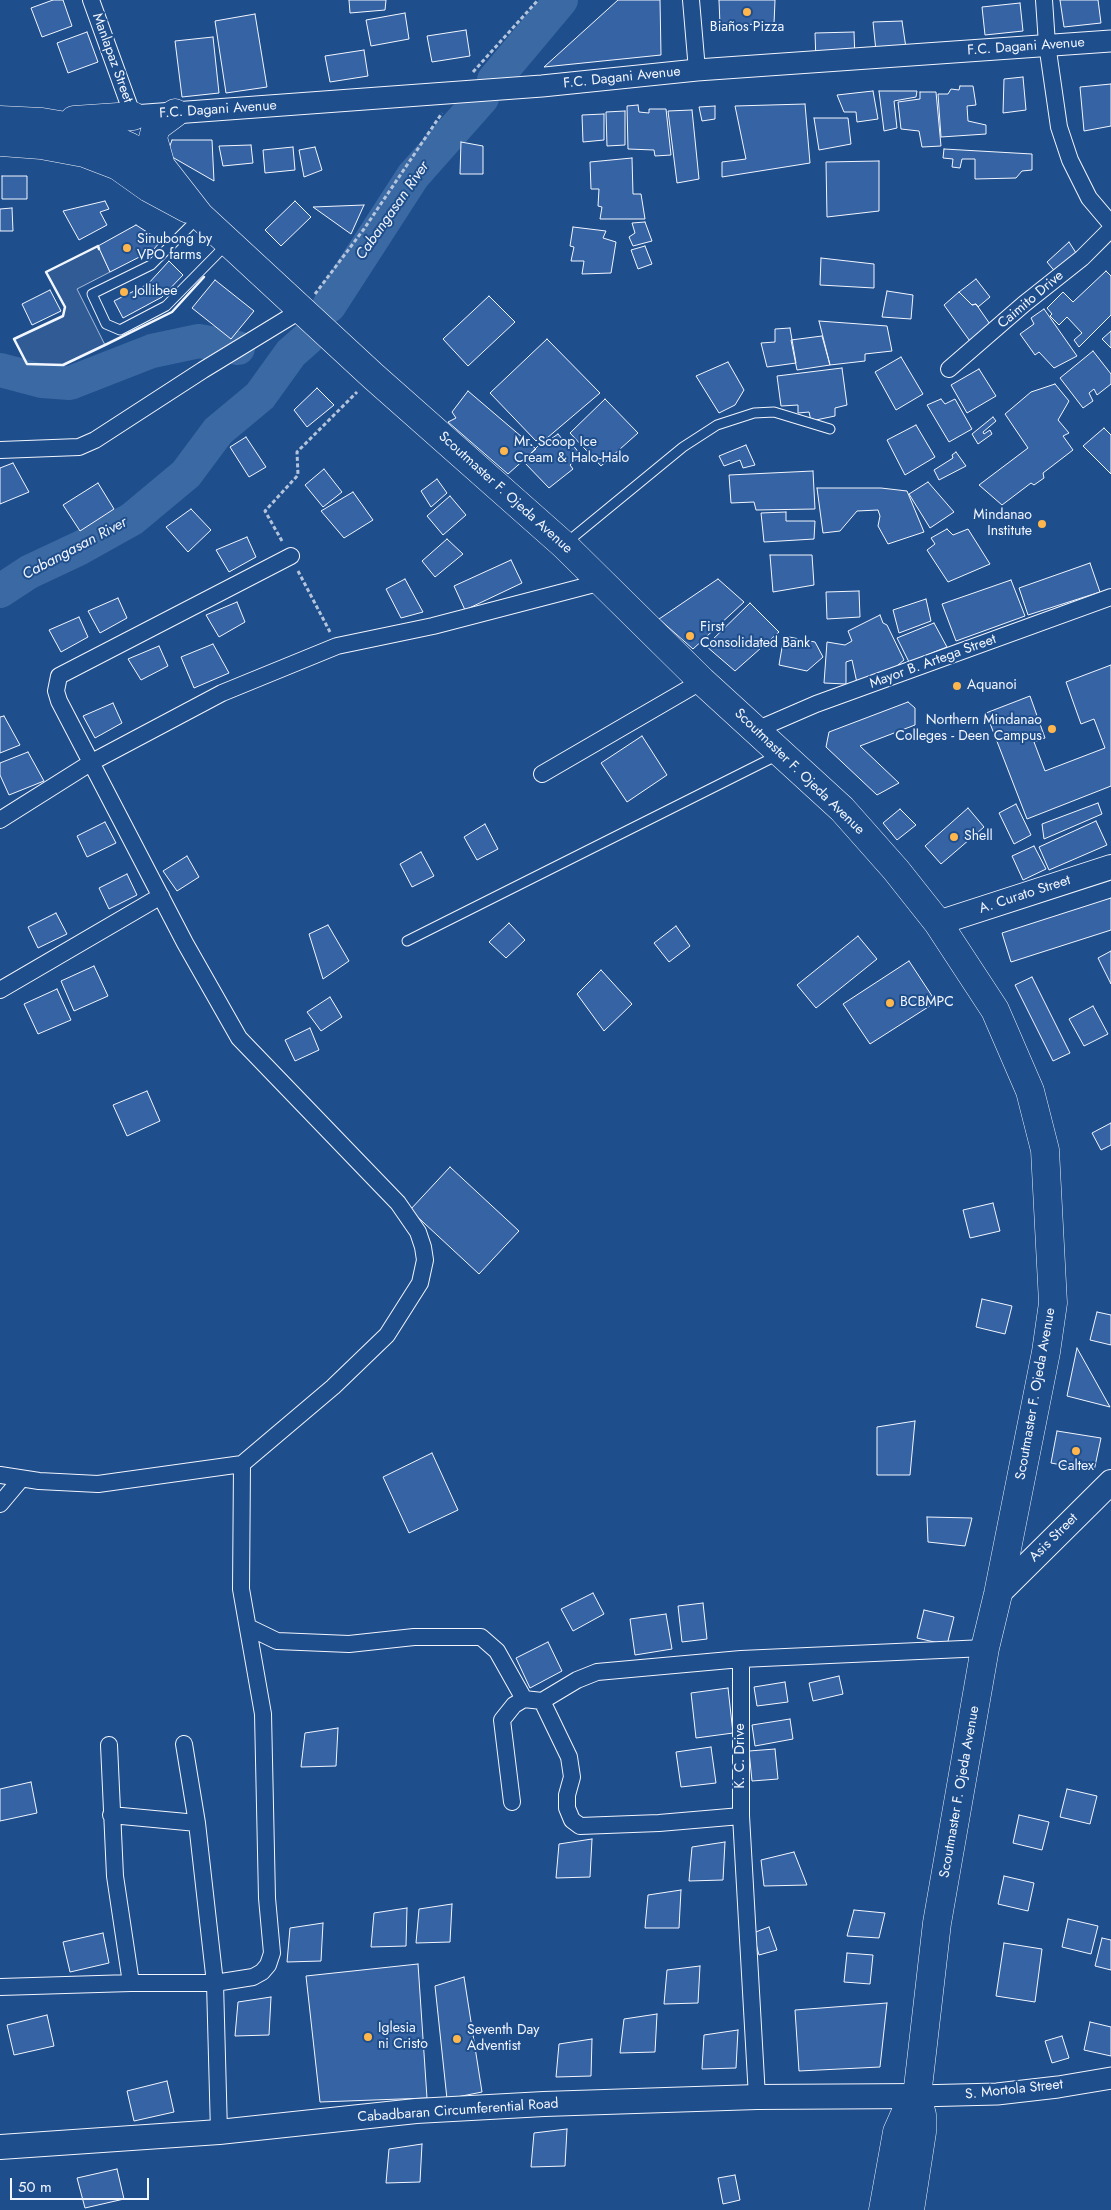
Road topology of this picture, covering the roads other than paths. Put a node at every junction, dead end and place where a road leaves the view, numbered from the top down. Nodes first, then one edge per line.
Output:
1 (91, 0) edge
2 (691, 0) edge
3 (1044, 0) edge
4 (1111, 41) edge
5 (1047, 44) junction
6 (697, 70) junction
7 (175, 113) junction
8 (133, 116) junction
9 (0, 120) edge
10 (42, 122) junction
11 (0, 142) edge
12 (161, 166) junction
13 (200, 216) junction
14 (1111, 224) edge
15 (1111, 229) edge
16 (229, 242) junction
17 (303, 309) junction
18 (949, 369) dead end
19 (830, 429) dead end
20 (0, 450) edge
21 (564, 545) junction
22 (291, 556) road end
23 (602, 582) junction
24 (1111, 597) edge
25 (702, 681) junction
26 (756, 730) junction
27 (782, 754) junction
28 (92, 762) junction
29 (542, 774) dead end
30 (0, 820) edge
31 (1111, 867) edge
32 (161, 896) junction
33 (938, 923) junction
34 (407, 941) dead end
35 (0, 990) edge
36 (242, 1464) junction
37 (0, 1475) edge
38 (21, 1479) junction
39 (1111, 1482) edge
40 (0, 1504) edge
41 (998, 1594) junction
42 (248, 1627) junction
43 (985, 1648) junction
44 (741, 1659) junction
45 (524, 1699) junction
46 (542, 1701) junction
47 (184, 1744) dead end
48 (109, 1745) dead end
49 (512, 1802) dead end
50 (111, 1815) junction
51 (741, 1816) junction
52 (197, 1823) junction
53 (131, 1983) junction
54 (215, 1983) junction
55 (0, 1988) edge
56 (1111, 2078) edge
57 (917, 2096) junction
58 (757, 2097) junction
59 (219, 2132) junction
60 (0, 2147) edge
61 (883, 2210) edge
62 (910, 2210) edge

1 - 8 street, Manlapaz Street
2 - 6 street
3 - 5 street
4 - 5 street, F.C. Dagani Avenue
5 - 6 street, F.C. Dagani Avenue
5 - 14 street
6 - 7 street, F.C. Dagani Avenue
7 - 8 street, F.C. Dagani Avenue
7 - 12 highway
8 - 10 highway
9 - 10 highway, Scoutmaster F. Ojeda Avenue
10 - 12 highway, Scoutmaster F. Ojeda Avenue
11 - 13 highway, Scoutmaster F. Ojeda Avenue
12 - 13 highway, Scoutmaster F. Ojeda Avenue
13 - 16 highway, Scoutmaster F. Ojeda Avenue
13 - 16 lane
15 - 18 street, Caimito Drive
16 - 17 highway, Scoutmaster F. Ojeda Avenue
17 - 20 street
17 - 21 highway, Scoutmaster F. Ojeda Avenue
19 - 21 lane
21 - 23 highway, Scoutmaster F. Ojeda Avenue
22 - 28 street
23 - 25 highway, Scoutmaster F. Ojeda Avenue
23 - 28 street
24 - 26 street, Mayor B. Artega Street
25 - 26 highway, Scoutmaster F. Ojeda Avenue
25 - 29 street
26 - 27 highway, Scoutmaster F. Ojeda Avenue
27 - 33 highway, Scoutmaster F. Ojeda Avenue
27 - 34 lane
28 - 30 street
28 - 32 street
31 - 33 main road, A. Curato Street
32 - 35 street
32 - 36 street
33 - 41 highway, Scoutmaster F. Ojeda Avenue
36 - 38 street
36 - 42 street
37 - 38 street
38 - 40 street
39 - 41 main road, Asis Street
41 - 43 highway, Scoutmaster F. Ojeda Avenue
42 - 45 street
42 - 54 street
43 - 44 street
43 - 57 highway, Scoutmaster F. Ojeda Avenue
44 - 46 street
44 - 51 street, K. C. Drive
45 - 46 street
45 - 49 street
46 - 51 street
47 - 52 street
48 - 50 street
50 - 52 street
50 - 53 street
51 - 58 street, K. C. Drive
52 - 54 street
53 - 54 street
53 - 55 street
54 - 59 street
56 - 57 street, S. Mortola Street
57 - 58 main road, Cabadbaran Circumferential Road
57 - 61 highway
57 - 62 highway
58 - 59 main road, Cabadbaran Circumferential Road
59 - 60 main road, Cabadbaran Circumferential Road

